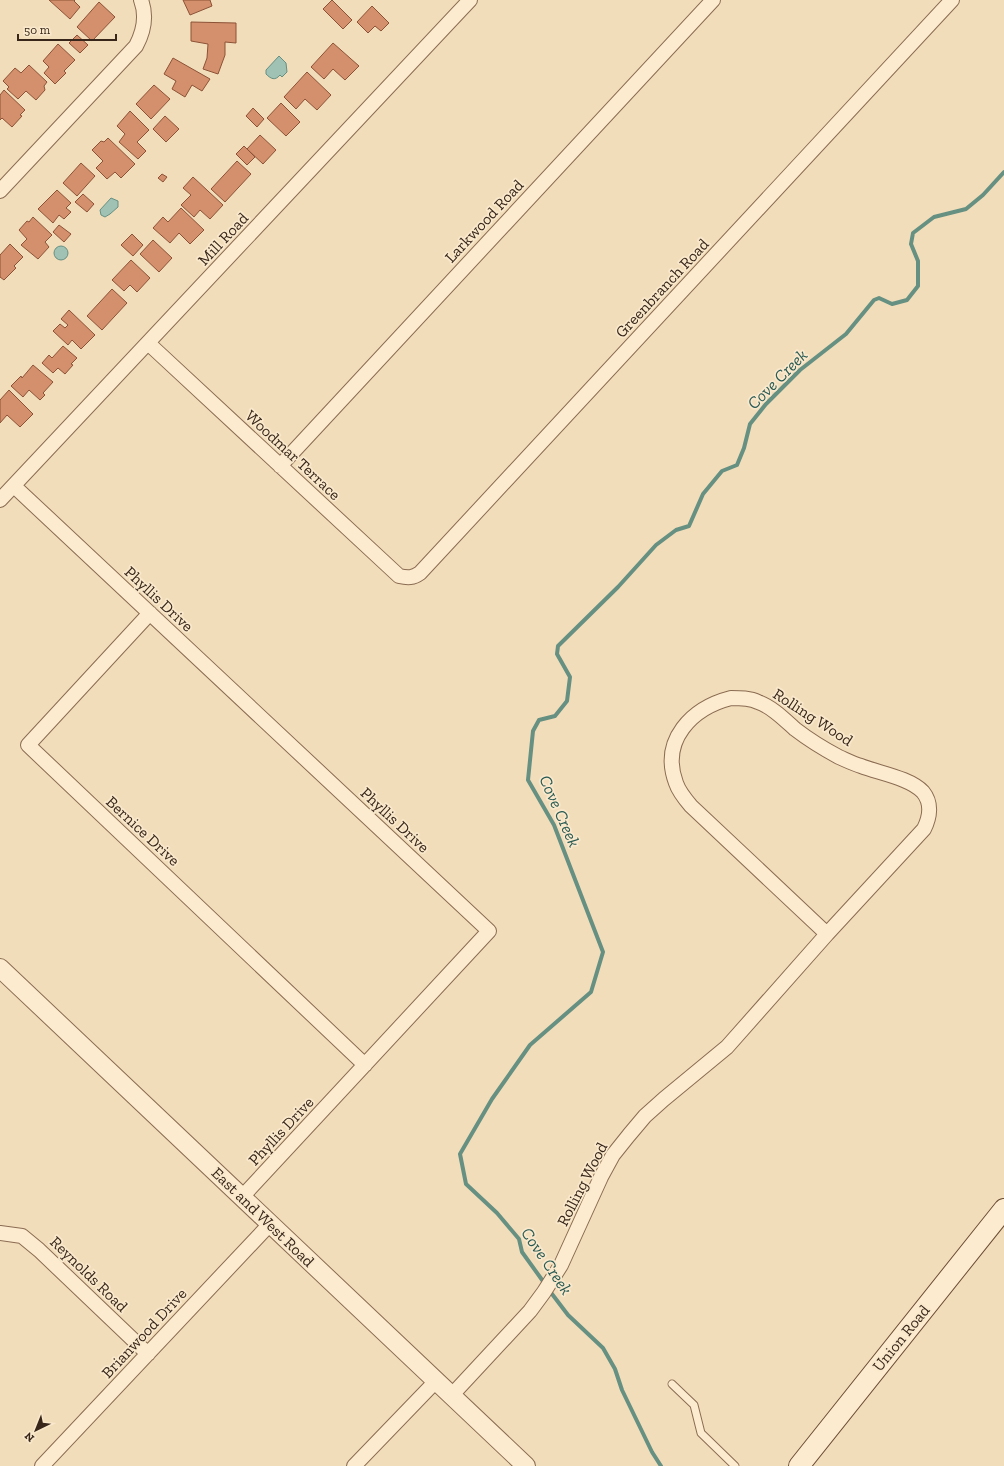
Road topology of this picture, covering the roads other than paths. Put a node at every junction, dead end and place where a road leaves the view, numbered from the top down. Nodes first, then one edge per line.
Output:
1 (140, 0) edge
2 (470, 0) edge
3 (713, 0) edge
4 (952, 0) edge
5 (0, 191) edge
6 (148, 343) junction
7 (280, 466) junction
8 (14, 486) junction
9 (0, 500) edge
10 (420, 573) joint
11 (150, 613) junction
12 (827, 934) junction
13 (0, 968) edge
14 (365, 1064) junction
15 (242, 1197) junction
16 (1004, 1209) edge
17 (270, 1224) junction
18 (0, 1233) edge
19 (148, 1354) junction
20 (436, 1381) junction
21 (672, 1384) dead end
22 (451, 1396) junction
23 (42, 1466) edge
24 (354, 1466) edge
25 (526, 1466) edge
26 (735, 1466) edge
27 (799, 1466) edge

1 - 5 street
2 - 6 street, Mill Road
3 - 7 street, Larkwood Road
4 - 10 street, Greenbranch Road
6 - 7 street, Woodmar Terrace
6 - 8 street, Mill Road
7 - 10 street, Woodmar Terrace
8 - 9 street, Mill Road
8 - 11 street, Phyllis Drive
11 - 14 street, Bernice Drive
11 - 14 street, Phyllis Drive
12 - 12 street, Rolling Wood
12 - 22 street, Rolling Wood
13 - 15 street, East and West Road
14 - 15 street, Phyllis Drive
15 - 17 street, East and West Road
16 - 27 main road, Union Road
17 - 19 street, Brianwood Drive
17 - 20 street, East and West Road
18 - 19 street, Reynolds Road
19 - 23 street, Brianwood Drive
20 - 22 street, East and West Road
20 - 24 street
21 - 26 lane
22 - 25 street, East and West Road

